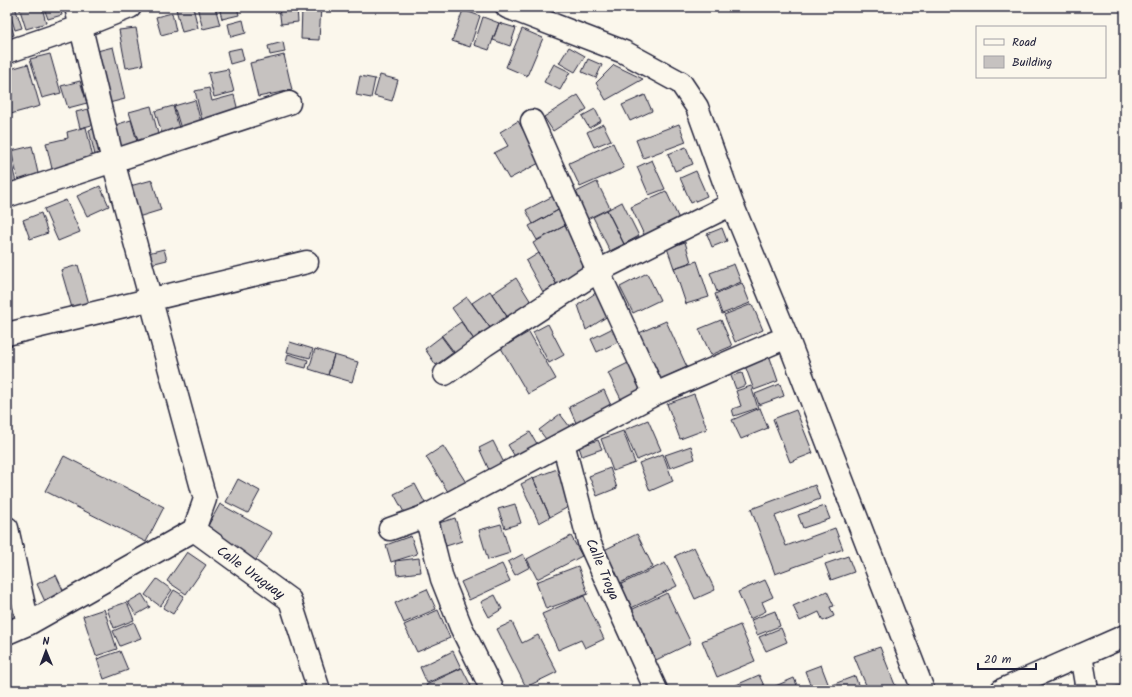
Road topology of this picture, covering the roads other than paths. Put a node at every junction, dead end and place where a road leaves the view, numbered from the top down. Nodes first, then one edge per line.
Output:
1 (130, 7) edge
2 (507, 7) edge
3 (78, 17) edge
4 (7, 52) edge
5 (289, 103) dead end
6 (532, 121) dead end
7 (113, 162) junction
8 (7, 196) edge
9 (732, 204) junction
10 (307, 262) dead end
11 (598, 271) junction
12 (151, 300) junction
13 (7, 334) edge
14 (787, 337) junction
15 (445, 374) dead end
16 (655, 394) junction
17 (563, 443) junction
18 (426, 516) junction
19 (7, 528) edge
20 (390, 529) dead end
21 (194, 530) junction
22 (28, 624) junction
23 (7, 633) edge
24 (1125, 636) edge
25 (1081, 655) junction
26 (319, 690) edge
27 (492, 690) edge
28 (656, 690) edge
29 (923, 690) edge
30 (1002, 690) edge
31 (1087, 690) edge

1 - 3 street
2 - 9 street
3 - 4 street
3 - 7 street
5 - 7 street
6 - 11 street
7 - 8 street
7 - 12 street
9 - 11 street
9 - 14 street
10 - 12 street
11 - 15 street
11 - 16 street
12 - 13 street
12 - 21 street
14 - 16 street
14 - 29 street
16 - 17 street
17 - 18 street
17 - 28 street, Calle Troya
18 - 20 street
18 - 27 street
19 - 22 street
21 - 22 street
21 - 26 street, Calle Uruguay
22 - 23 street
24 - 25 street
25 - 30 street
25 - 31 street

